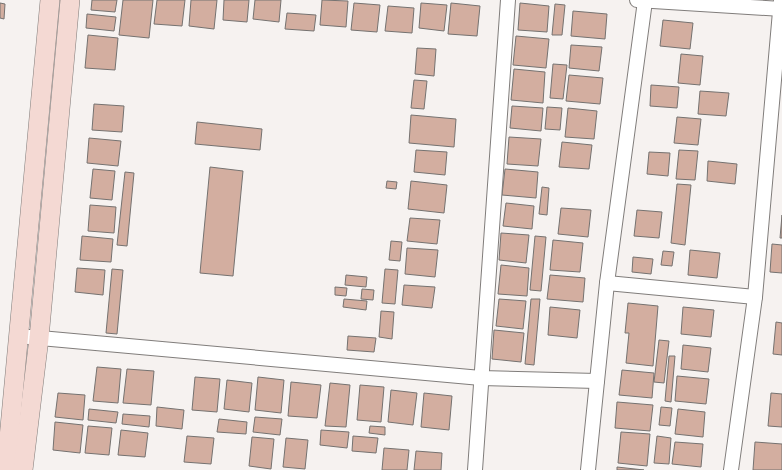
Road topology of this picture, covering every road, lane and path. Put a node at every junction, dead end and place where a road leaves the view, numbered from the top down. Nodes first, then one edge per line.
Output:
1 (50, 0) edge
2 (70, 0) edge
3 (508, 0) edge
4 (641, 0) edge
5 (781, 6) edge
6 (607, 283) junction
7 (755, 297) junction
8 (18, 336) junction
9 (39, 338) junction
10 (481, 378) junction
11 (597, 381) junction
12 (6, 470) edge
13 (24, 470) edge
14 (475, 470) edge
15 (588, 470) edge
16 (731, 470) edge

1 - 8 street
2 - 9 street
3 - 10 street
4 - 5 street
4 - 6 street
5 - 7 street
6 - 7 street
6 - 11 street
7 - 16 street
8 - 9 street
8 - 12 street
9 - 10 street
9 - 13 street
10 - 11 street
10 - 14 street
11 - 15 street

